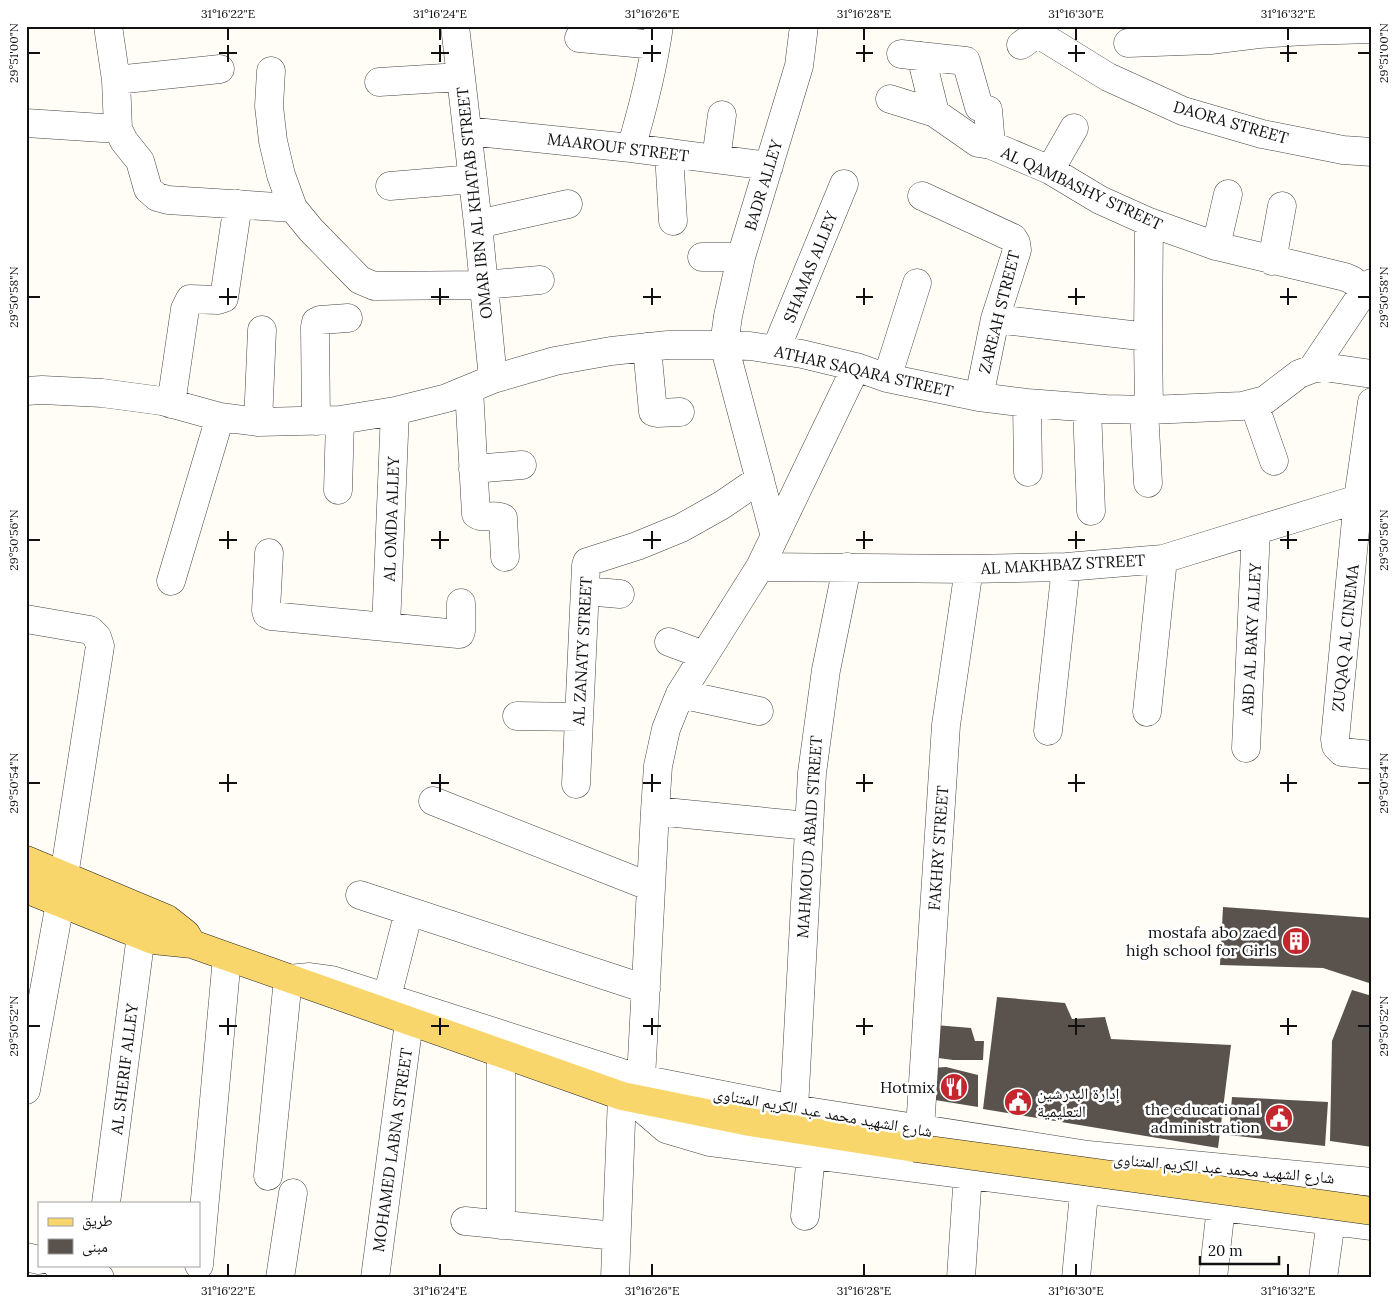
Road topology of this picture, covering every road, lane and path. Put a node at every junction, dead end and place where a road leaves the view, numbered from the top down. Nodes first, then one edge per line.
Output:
1 (108, 26) edge
2 (804, 26) edge
3 (461, 28) edge
4 (1372, 29) edge
5 (1209, 33) edge
6 (657, 36) edge
7 (579, 38) dead end
8 (1128, 43) dead end
9 (1021, 45) dead end
10 (220, 69) dead end
11 (271, 70) dead end
12 (460, 77) junction
13 (116, 80) junction
14 (379, 82) dead end
15 (890, 99) dead end
16 (935, 112) junction
17 (722, 115) dead end
18 (26, 123) edge
19 (1074, 128) dead end
20 (118, 129) junction
21 (467, 130) junction
22 (991, 145) junction
23 (630, 148) junction
24 (1372, 152) edge
25 (670, 153) junction
26 (716, 159) junction
27 (769, 166) junction
28 (1050, 170) junction
29 (472, 179) junction
30 (844, 184) dead end
31 (390, 186) dead end
32 (1228, 194) dead end
33 (922, 196) dead end
34 (238, 204) junction
35 (568, 204) dead end
36 (1282, 206) dead end
37 (293, 208) junction
38 (673, 221) dead end
39 (1149, 222) junction
40 (478, 224) junction
41 (1216, 246) junction
42 (702, 257) dead end
43 (741, 257) junction
44 (1272, 260) junction
45 (540, 280) dead end
46 (917, 283) dead end
47 (484, 285) junction
48 (1368, 286) edge
49 (348, 318) dead end
50 (995, 319) junction
51 (262, 330) dead end
52 (1148, 337) junction
53 (724, 345) junction
54 (647, 347) junction
55 (776, 349) junction
56 (856, 367) junction
57 (1312, 369) junction
58 (1372, 374) edge
59 (887, 378) junction
60 (481, 384) junction
61 (26, 391) edge
62 (979, 397) junction
63 (1372, 402) edge
64 (1027, 403) junction
65 (171, 404) junction
66 (1254, 404) junction
67 (1087, 408) junction
68 (1147, 410) junction
69 (395, 411) junction
70 (680, 412) dead end
71 (220, 417) junction
72 (328, 421) junction
73 (258, 422) junction
74 (1274, 461) dead end
75 (522, 465) dead end
76 (473, 469) junction
77 (1028, 472) dead end
78 (760, 479) junction
79 (1148, 483) dead end
80 (338, 490) dead end
81 (1358, 499) junction
82 (1091, 510) dead end
83 (1256, 530) junction
84 (774, 533) junction
85 (270, 552) dead end
86 (505, 557) dead end
87 (1162, 559) junction
88 (1066, 566) junction
89 (760, 567) junction
90 (847, 567) junction
91 (969, 569) junction
92 (171, 581) dead end
93 (585, 591) junction
94 (620, 594) dead end
95 (462, 603) dead end
96 (26, 619) edge
97 (386, 627) junction
98 (669, 642) dead end
99 (704, 655) junction
100 (680, 694) junction
101 (759, 711) dead end
102 (1147, 712) dead end
103 (517, 716) dead end
104 (579, 717) junction
105 (1048, 731) dead end
106 (1246, 748) dead end
107 (1372, 754) edge
108 (576, 784) dead end
109 (433, 801) dead end
110 (655, 811) junction
111 (808, 826) junction
112 (26, 860) edge
113 (64, 876) junction
114 (651, 887) junction
115 (26, 889) edge
116 (360, 895) dead end
117 (60, 903) junction
118 (409, 911) junction
119 (141, 935) junction
120 (192, 944) junction
121 (227, 957) junction
122 (288, 979) junction
123 (646, 989) junction
124 (387, 997) junction
125 (409, 1022) junction
126 (501, 1054) junction
127 (26, 1090) edge
128 (631, 1091) junction
129 (794, 1109) junction
130 (917, 1138) junction
131 (811, 1154) junction
132 (1088, 1155) junction
133 (968, 1173) junction
134 (268, 1176) dead end
135 (1372, 1182) edge
136 (1085, 1190) junction
137 (293, 1193) dead end
138 (106, 1202) edge
139 (1221, 1207) junction
140 (1372, 1211) edge
141 (805, 1216) dead end
142 (465, 1221) dead end
143 (1331, 1221) junction
144 (501, 1224) junction
145 (1372, 1226) edge
146 (616, 1236) junction
147 (200, 1254) edge
148 (61, 1266) edge
149 (98, 1273) edge
150 (280, 1278) edge
151 (375, 1278) edge
152 (615, 1278) edge
153 (961, 1278) edge
154 (1076, 1278) edge
155 (1214, 1278) edge
156 (1323, 1278) edge

1 - 13 street
2 - 27 street, BADR ALLEY
3 - 12 street, OMAR IBN AL KHATAB STREET
4 - 5 street
5 - 8 street
6 - 7 street
6 - 23 street
9 - 24 street, DAORA STREET
10 - 13 street
11 - 37 street
12 - 14 street
12 - 21 street, OMAR IBN AL KHATAB STREET
13 - 20 street
15 - 16 street, AL QAMBASHY STREET
16 - 22 street, AL QAMBASHY STREET
16 - 22 street
17 - 26 street
18 - 20 street
19 - 28 street
20 - 34 street
21 - 23 street, MAAROUF STREET
21 - 29 street, OMAR IBN AL KHATAB STREET
22 - 28 street, AL QAMBASHY STREET
23 - 25 street, MAAROUF STREET
25 - 26 street, MAAROUF STREET
25 - 38 street
26 - 27 street, MAAROUF STREET
27 - 43 street, BADR ALLEY
28 - 39 street, AL QAMBASHY STREET
29 - 31 street
29 - 40 street, OMAR IBN AL KHATAB STREET
30 - 55 street, SHAMAS ALLEY
32 - 41 street
33 - 50 street, ZAREAH STREET
34 - 37 street
34 - 65 street
35 - 40 street
36 - 44 street
37 - 47 street
39 - 41 street, AL QAMBASHY STREET
39 - 52 street
40 - 47 street, OMAR IBN AL KHATAB STREET
41 - 44 street, AL QAMBASHY STREET
42 - 43 street
43 - 53 street, BADR ALLEY
44 - 48 street, AL QAMBASHY STREET
45 - 47 street
46 - 59 street
47 - 60 street, OMAR IBN AL KHATAB STREET
48 - 57 street
49 - 72 street
50 - 52 street
50 - 62 street, ZAREAH STREET
51 - 73 street
52 - 68 street
53 - 54 street, ATHAR SAQARA STREET
53 - 55 street, ATHAR SAQARA STREET
53 - 78 street
54 - 60 street, ATHAR SAQARA STREET
54 - 70 street
55 - 56 street, ATHAR SAQARA STREET
56 - 59 street, ATHAR SAQARA STREET
56 - 84 street
57 - 58 street, ATHAR SAQARA STREET
57 - 66 street, ATHAR SAQARA STREET
59 - 62 street, ATHAR SAQARA STREET
60 - 69 street, ATHAR SAQARA STREET
60 - 76 street, OMAR IBN AL KHATAB STREET
61 - 65 street, ATHAR SAQARA STREET
62 - 64 street, ATHAR SAQARA STREET
63 - 81 street, ZUQAQ AL CINEMA
64 - 67 street, ATHAR SAQARA STREET
64 - 77 street
65 - 71 street, ATHAR SAQARA STREET
66 - 68 street, ATHAR SAQARA STREET
66 - 74 street
67 - 68 street, ATHAR SAQARA STREET
67 - 82 street
68 - 79 street
69 - 72 street, ATHAR SAQARA STREET
69 - 97 street, AL OMDA ALLEY
71 - 73 street, ATHAR SAQARA STREET
71 - 92 street
72 - 73 street, ATHAR SAQARA STREET
72 - 80 street
75 - 76 street
76 - 86 street, OMAR IBN AL KHATAB STREET
78 - 84 street
78 - 93 street, AL ZANATY STREET
81 - 83 street, AL MAKHBAZ STREET
81 - 107 street, ZUQAQ AL CINEMA
83 - 87 street, AL MAKHBAZ STREET
83 - 106 street, ABD AL BAKY ALLEY
84 - 89 street
85 - 97 street
87 - 88 street, AL MAKHBAZ STREET
87 - 102 street
88 - 91 street, AL MAKHBAZ STREET
88 - 105 street
89 - 90 street, AL MAKHBAZ STREET
89 - 99 street
90 - 91 street, AL MAKHBAZ STREET
90 - 111 street, MAHMOUD ABAID STREET
91 - 130 street, FAKHRY STREET
93 - 94 street
93 - 104 street, AL ZANATY STREET
95 - 97 street
96 - 113 street
98 - 99 street
99 - 100 street
100 - 101 street
100 - 110 street
103 - 104 street
104 - 108 street, AL ZANATY STREET
109 - 114 street
110 - 111 street
110 - 114 street
111 - 129 street, MAHMOUD ABAID STREET
112 - 113 main road
113 - 120 main road
114 - 123 street
115 - 117 main road
116 - 118 street
117 - 119 main road
117 - 127 street
118 - 123 street
118 - 124 street
119 - 120 main road
119 - 138 street, AL SHERIF ALLEY
120 - 121 main road
121 - 122 main road
121 - 147 street
122 - 124 street, شارع الشهيد محمد عبد الكريم المتناوى
122 - 125 main road
122 - 134 street
123 - 128 street
124 - 128 street, شارع الشهيد محمد عبد الكريم المتناوى
125 - 126 main road
125 - 151 street, MOHAMED LABNA STREET
126 - 128 main road
126 - 144 street
128 - 129 street, شارع الشهيد محمد عبد الكريم المتناوى
128 - 130 main road
128 - 131 street, شارع الشهيد محمد عبد الكريم المتناوى
128 - 146 street
129 - 130 street, شارع الشهيد محمد عبد الكريم المتناوى
130 - 132 street, شارع الشهيد محمد عبد الكريم المتناوى
130 - 140 main road, bridge
131 - 133 street, شارع الشهيد محمد عبد الكريم المتناوى
131 - 141 street
132 - 135 street, شارع الشهيد محمد عبد الكريم المتناوى
132 - 136 street
133 - 136 street, شارع الشهيد محمد عبد الكريم المتناوى
133 - 153 street
136 - 139 street, شارع الشهيد محمد عبد الكريم المتناوى
136 - 154 street
137 - 150 street
139 - 143 street, شارع الشهيد محمد عبد الكريم المتناوى
139 - 155 street
142 - 144 street
143 - 145 street, شارع الشهيد محمد عبد الكريم المتناوى
143 - 156 street
144 - 146 street
146 - 152 street
148 - 149 street

